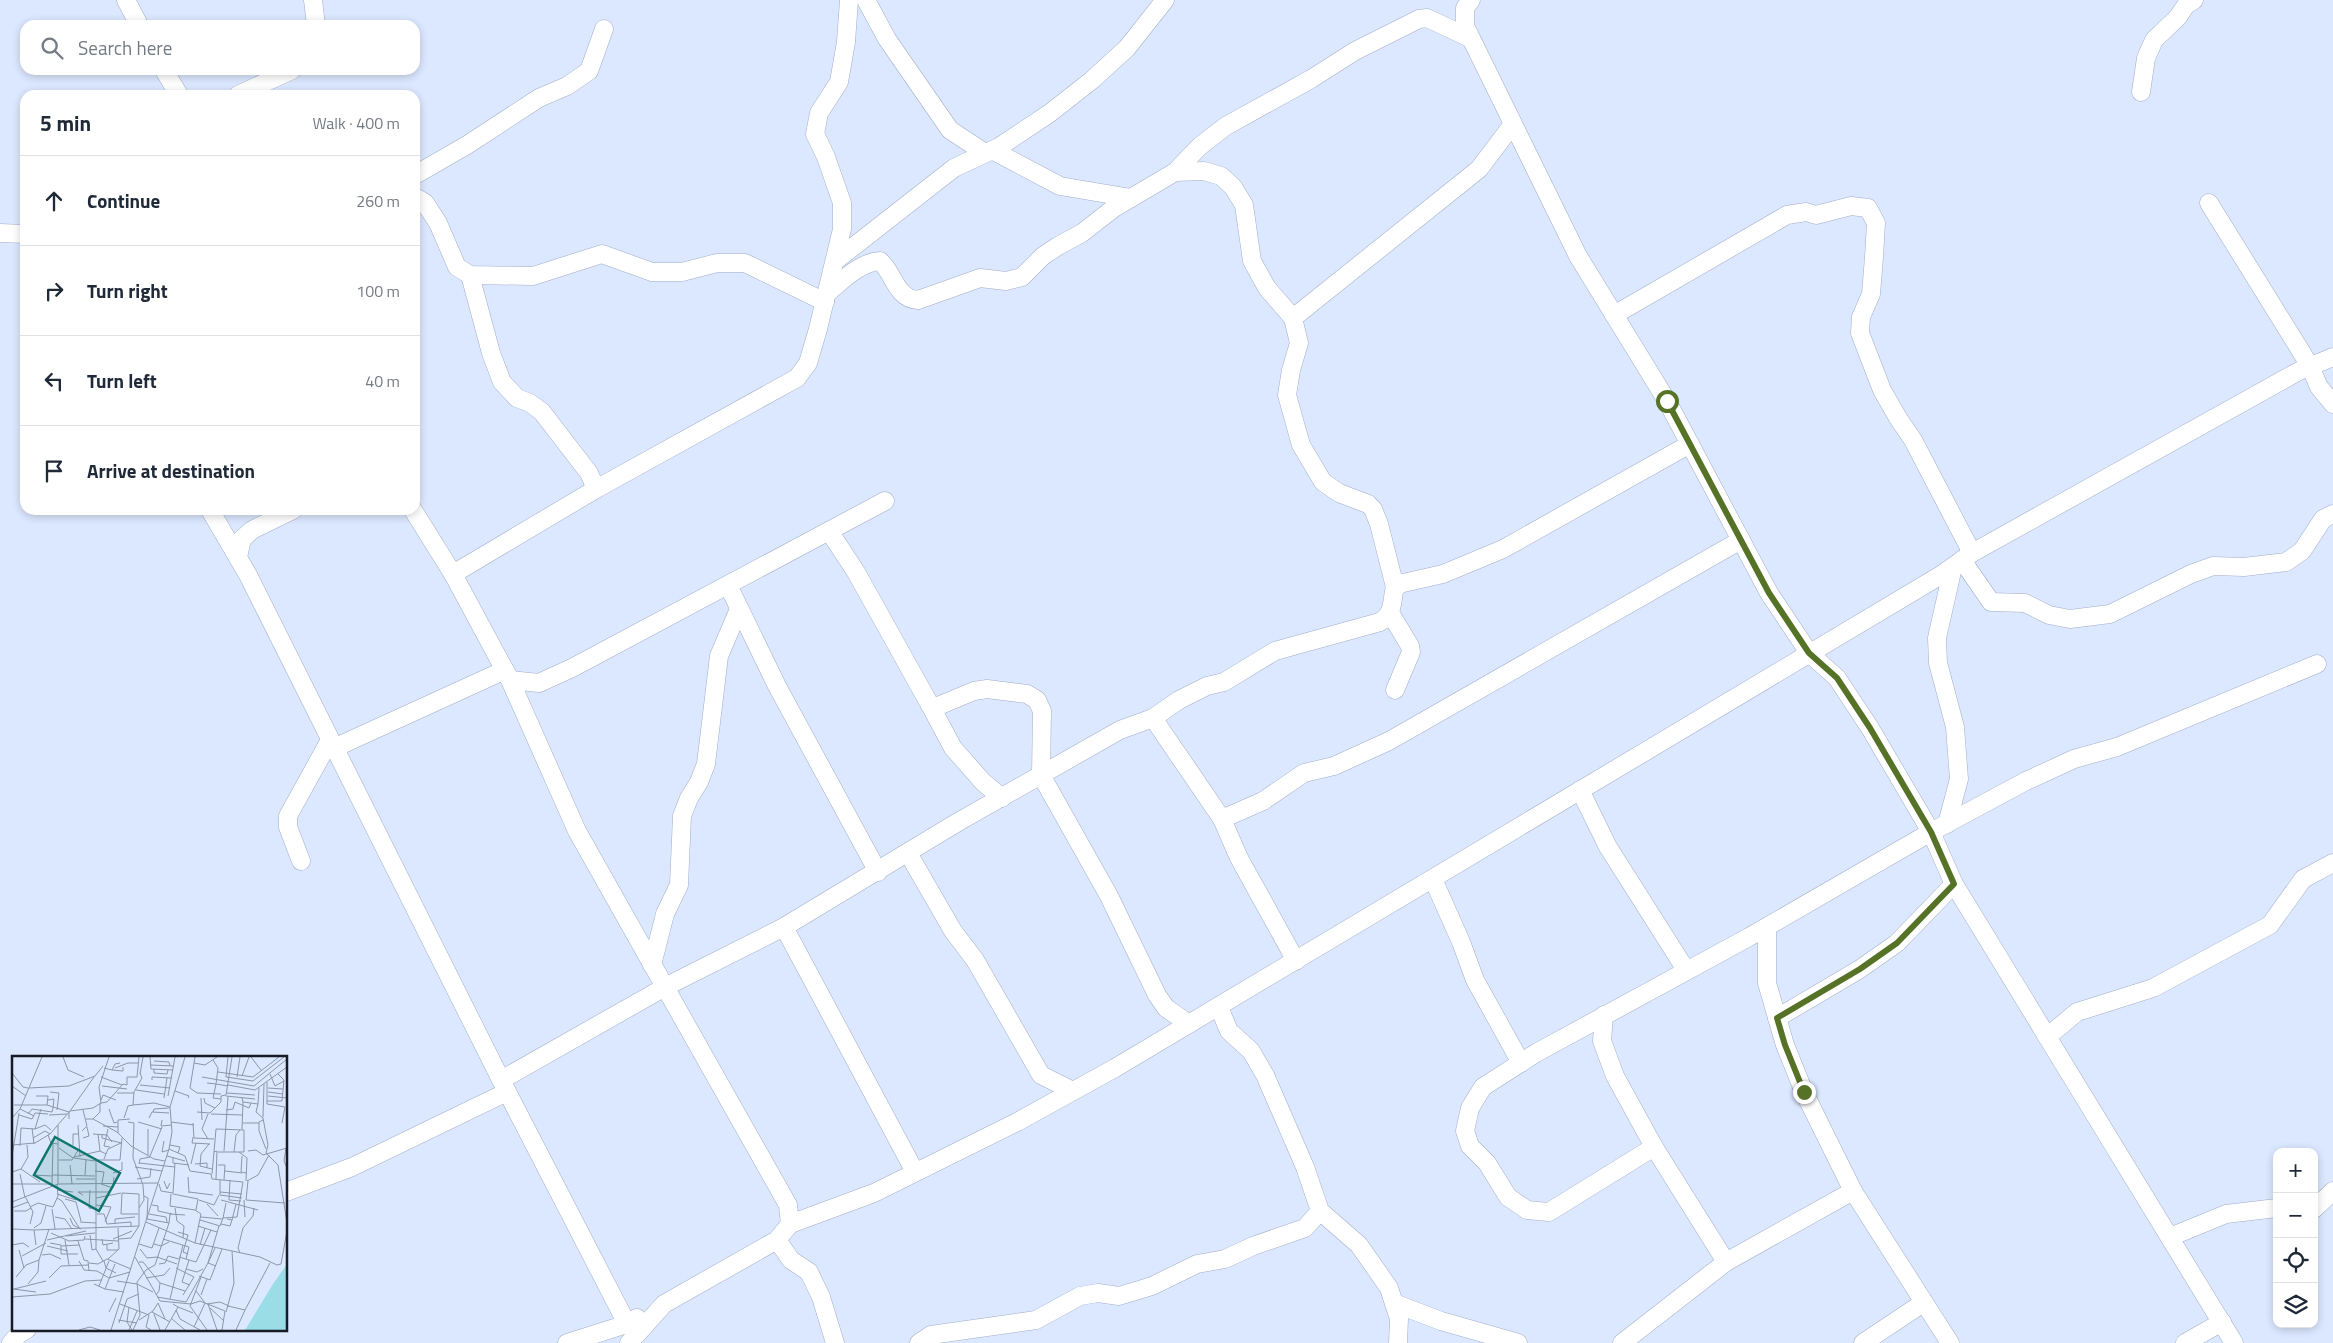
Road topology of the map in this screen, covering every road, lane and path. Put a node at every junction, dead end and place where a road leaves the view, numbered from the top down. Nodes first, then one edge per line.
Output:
1 (126, 0) edge
2 (313, 0) edge
3 (849, 0) edge
4 (866, 0) edge
5 (1165, 0) edge
6 (1470, 0) edge
7 (2194, 0) edge
8 (136, 20) edge
9 (315, 20) edge
10 (604, 29) dead end
11 (1470, 38) junction
12 (167, 75) edge
13 (281, 75) edge
14 (176, 90) edge
15 (249, 90) edge
16 (2141, 92) dead end
17 (1513, 124) junction
18 (989, 151) junction
19 (420, 171) edge
20 (1175, 172) junction
21 (1131, 198) junction
22 (420, 200) edge
23 (2209, 203) dead end
24 (0, 233) edge
25 (20, 234) edge
26 (835, 261) junction
27 (470, 276) junction
28 (826, 297) junction
29 (1614, 315) junction
30 (1293, 318) junction
31 (2333, 357) edge
32 (2310, 366) junction
33 (2333, 404) edge
34 (1690, 444) junction
35 (596, 489) junction
36 (885, 501) dead end
37 (2333, 514) edge
38 (213, 515) edge
39 (283, 515) edge
40 (416, 515) edge
41 (828, 530) junction
42 (1741, 540) junction
43 (238, 557) junction
44 (1962, 560) junction
45 (453, 574) junction
46 (728, 585) junction
47 (1395, 587) junction
48 (739, 609) junction
49 (1390, 614) junction
50 (1809, 653) junction
51 (2317, 664) dead end
52 (508, 675) junction
53 (1395, 690) dead end
54 (930, 705) junction
55 (1153, 718) junction
56 (332, 744) junction
57 (1041, 775) junction
58 (1580, 790) junction
59 (1002, 798) junction
60 (1222, 819) junction
61 (1947, 824) junction
62 (1931, 832) junction
63 (908, 853) junction
64 (301, 861) dead end
65 (2333, 863) edge
66 (878, 872) junction
67 (1433, 879) junction
68 (1954, 884) junction
69 (784, 927) junction
70 (1767, 927) junction
71 (1296, 961) junction
72 (652, 965) junction
73 (1686, 970) junction
74 (665, 987) junction
75 (1219, 1007) junction
76 (1604, 1015) junction
77 (1777, 1018) junction
78 (1189, 1024) junction
79 (2047, 1037) junction
80 (1520, 1063) junction
81 (504, 1086) junction
82 (1073, 1091) junction
83 (1654, 1147) junction
84 (914, 1172) junction
85 (288, 1191) edge
86 (1853, 1191) junction
87 (2333, 1192) edge
88 (2318, 1205) edge
89 (2273, 1208) edge
90 (1320, 1211) junction
91 (790, 1224) junction
92 (2170, 1237) junction
93 (777, 1240) junction
94 (1726, 1262) junction
95 (1394, 1303) junction
96 (1923, 1303) junction
97 (664, 1304) junction
98 (2222, 1322) junction
99 (628, 1324) junction
100 (25, 1330) edge
101 (11, 1343) edge
102 (567, 1343) edge
103 (629, 1343) edge
104 (835, 1343) edge
105 (919, 1343) edge
106 (1398, 1343) edge
107 (1518, 1343) edge
108 (1622, 1343) edge
109 (1863, 1343) edge
110 (1950, 1343) edge
111 (2185, 1343) edge
112 (2234, 1343) edge

1 - 8 street
2 - 9 street
3 - 26 street
4 - 18 street
5 - 18 street
6 - 11 street
7 - 16 street
10 - 19 street
11 - 17 street
11 - 20 street
12 - 14 street
13 - 15 street
17 - 29 street
17 - 30 street
18 - 21 street
18 - 26 street
20 - 21 street
20 - 30 street
21 - 28 street
22 - 27 street
23 - 32 street
24 - 25 street
26 - 28 street
27 - 28 street
27 - 35 street
28 - 35 street
29 - 34 street
29 - 44 street
30 - 47 street
31 - 32 street
32 - 33 street
32 - 44 street
34 - 42 street
34 - 47 street
35 - 45 street
36 - 41 street
37 - 44 street
38 - 43 street
39 - 43 street
40 - 45 street
41 - 46 street
41 - 54 street
42 - 50 street
42 - 60 street
43 - 56 street
44 - 50 street
44 - 61 street
45 - 52 street
46 - 48 street
46 - 52 street
47 - 49 street
48 - 66 street
48 - 72 street
49 - 53 street
49 - 55 street
50 - 58 street
50 - 62 street
51 - 61 street
52 - 56 street
52 - 72 street
54 - 57 street
54 - 59 street
55 - 57 street
55 - 60 street
56 - 64 street
56 - 81 street
57 - 59 street
57 - 78 street
58 - 67 street
58 - 73 street
59 - 63 street
60 - 71 street
61 - 62 street
62 - 68 street
62 - 70 street
63 - 66 street
63 - 82 street
65 - 79 street
66 - 69 street
67 - 71 street
67 - 80 street
68 - 77 street
68 - 79 street
69 - 74 street
69 - 84 street
70 - 73 street
70 - 77 street
71 - 75 street
72 - 74 street
73 - 76 street
74 - 81 street
74 - 91 street
75 - 78 street
75 - 90 street
76 - 80 street
76 - 83 street
77 - 86 street
78 - 82 street
79 - 92 street
80 - 83 street
81 - 85 street
81 - 99 street
82 - 84 street
83 - 94 street
84 - 91 street
86 - 94 street
86 - 96 street
87 - 88 street
89 - 92 street
90 - 95 street
90 - 105 street
91 - 93 street
92 - 98 street
93 - 97 street
93 - 104 street
94 - 108 street
95 - 106 street
95 - 107 street
96 - 109 street
96 - 110 street
97 - 99 street
97 - 103 street
98 - 111 street
98 - 112 street
99 - 102 street
100 - 101 street

